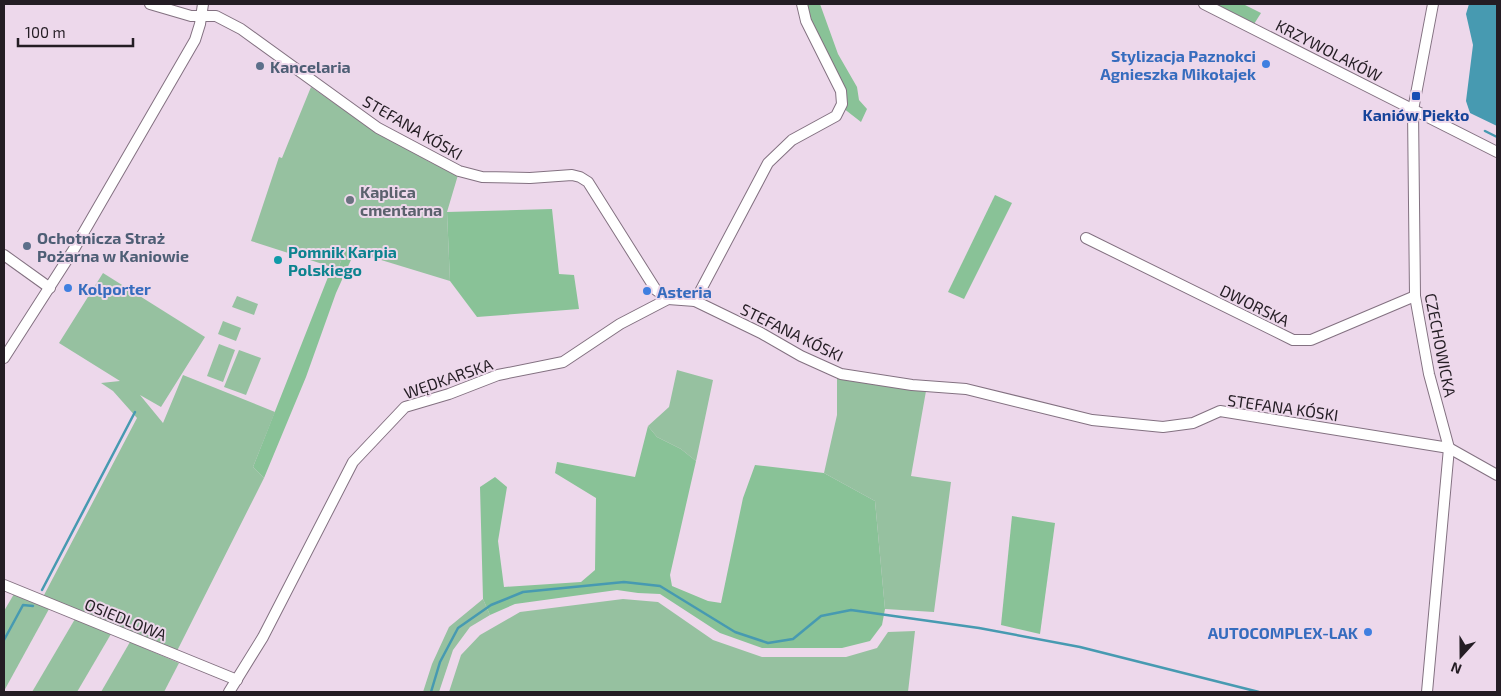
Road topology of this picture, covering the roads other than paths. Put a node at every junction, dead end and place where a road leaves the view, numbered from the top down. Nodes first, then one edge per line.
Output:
1 (150, 4) edge
2 (203, 4) edge
3 (802, 4) edge
4 (1204, 4) edge
5 (1433, 4) edge
6 (201, 16) junction
7 (1413, 110) junction
8 (1497, 152) edge
9 (1086, 238) dead end
10 (4, 255) edge
11 (50, 288) junction
12 (1415, 296) junction
13 (668, 299) junction
14 (695, 301) junction
15 (4, 358) edge
16 (1449, 448) junction
17 (1497, 476) edge
18 (4, 585) edge
19 (237, 680) junction
20 (229, 692) edge
21 (1427, 692) edge

1 - 6 street, STEFANA KÓSKI
2 - 6 street
3 - 14 street
4 - 7 street, KRZYWOLAKÓW
5 - 7 street, CZECHOWICKA
6 - 11 street
6 - 13 street, STEFANA KÓSKI
7 - 8 street, KRZYWOLAKÓW
7 - 12 street, CZECHOWICKA
9 - 12 street, DWORSKA
10 - 11 street
11 - 15 street
12 - 16 street, CZECHOWICKA
13 - 14 street, STEFANA KÓSKI
13 - 19 street, WĘDKARSKA
14 - 16 street, STEFANA KÓSKI
16 - 17 street, STEFANA KÓSKI
16 - 21 street, CZECHOWICKA
18 - 19 street, OSIEDLOWA
19 - 20 street, WĘDKARSKA

